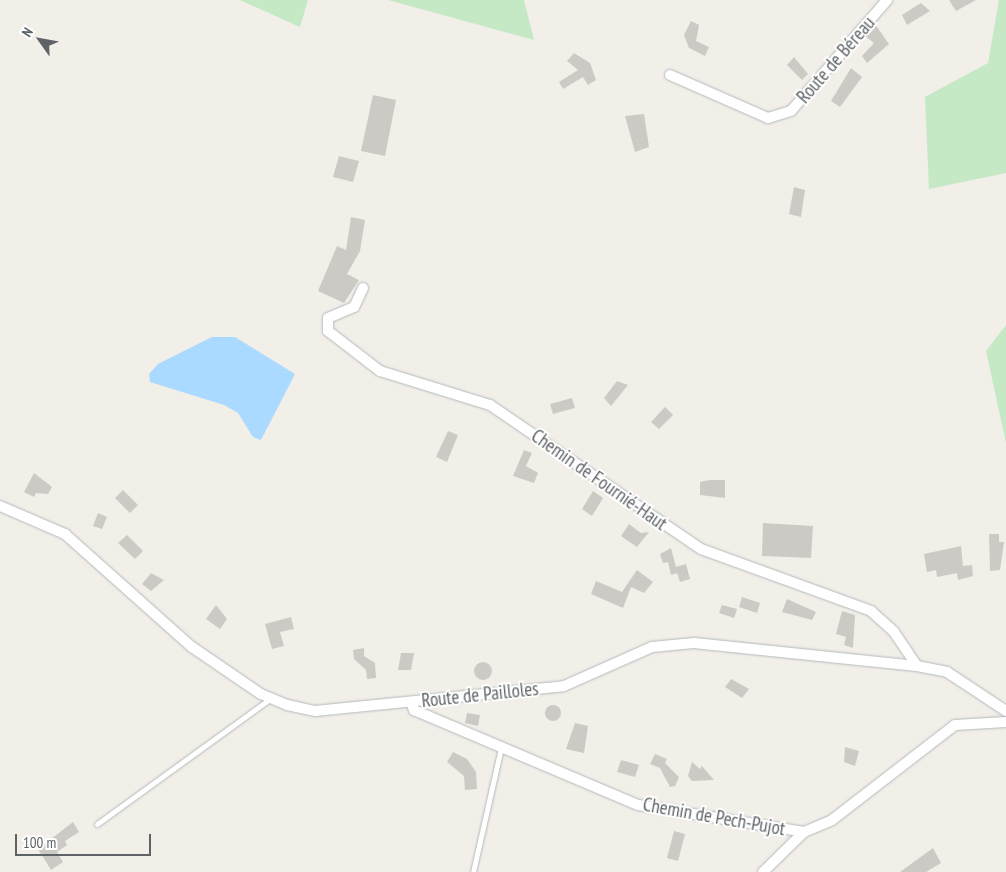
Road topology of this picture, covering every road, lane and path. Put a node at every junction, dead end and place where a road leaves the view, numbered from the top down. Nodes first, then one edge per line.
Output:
1 (887, 0) edge
2 (670, 75) dead end
3 (363, 288) dead end
4 (0, 506) edge
5 (917, 666) junction
6 (272, 698) junction
7 (411, 702) junction
8 (1006, 711) edge
9 (1006, 722) edge
10 (501, 748) junction
11 (98, 824) dead end
12 (804, 832) junction
13 (473, 872) edge
14 (763, 872) edge

1 - 2 street, Route de Béreau
3 - 5 street, Chemin de Fournié-Haut
4 - 6 street, Route de Pailloles
5 - 7 street, Route de Pailloles
5 - 8 street, Route de Pailloles
6 - 7 street, Route de Pailloles
6 - 11 lane
7 - 10 street, Chemin de Pech-Pujot
9 - 12 street, Chemin de Pech-Pujot
10 - 12 street, Chemin de Pech-Pujot
10 - 13 lane
12 - 14 street

